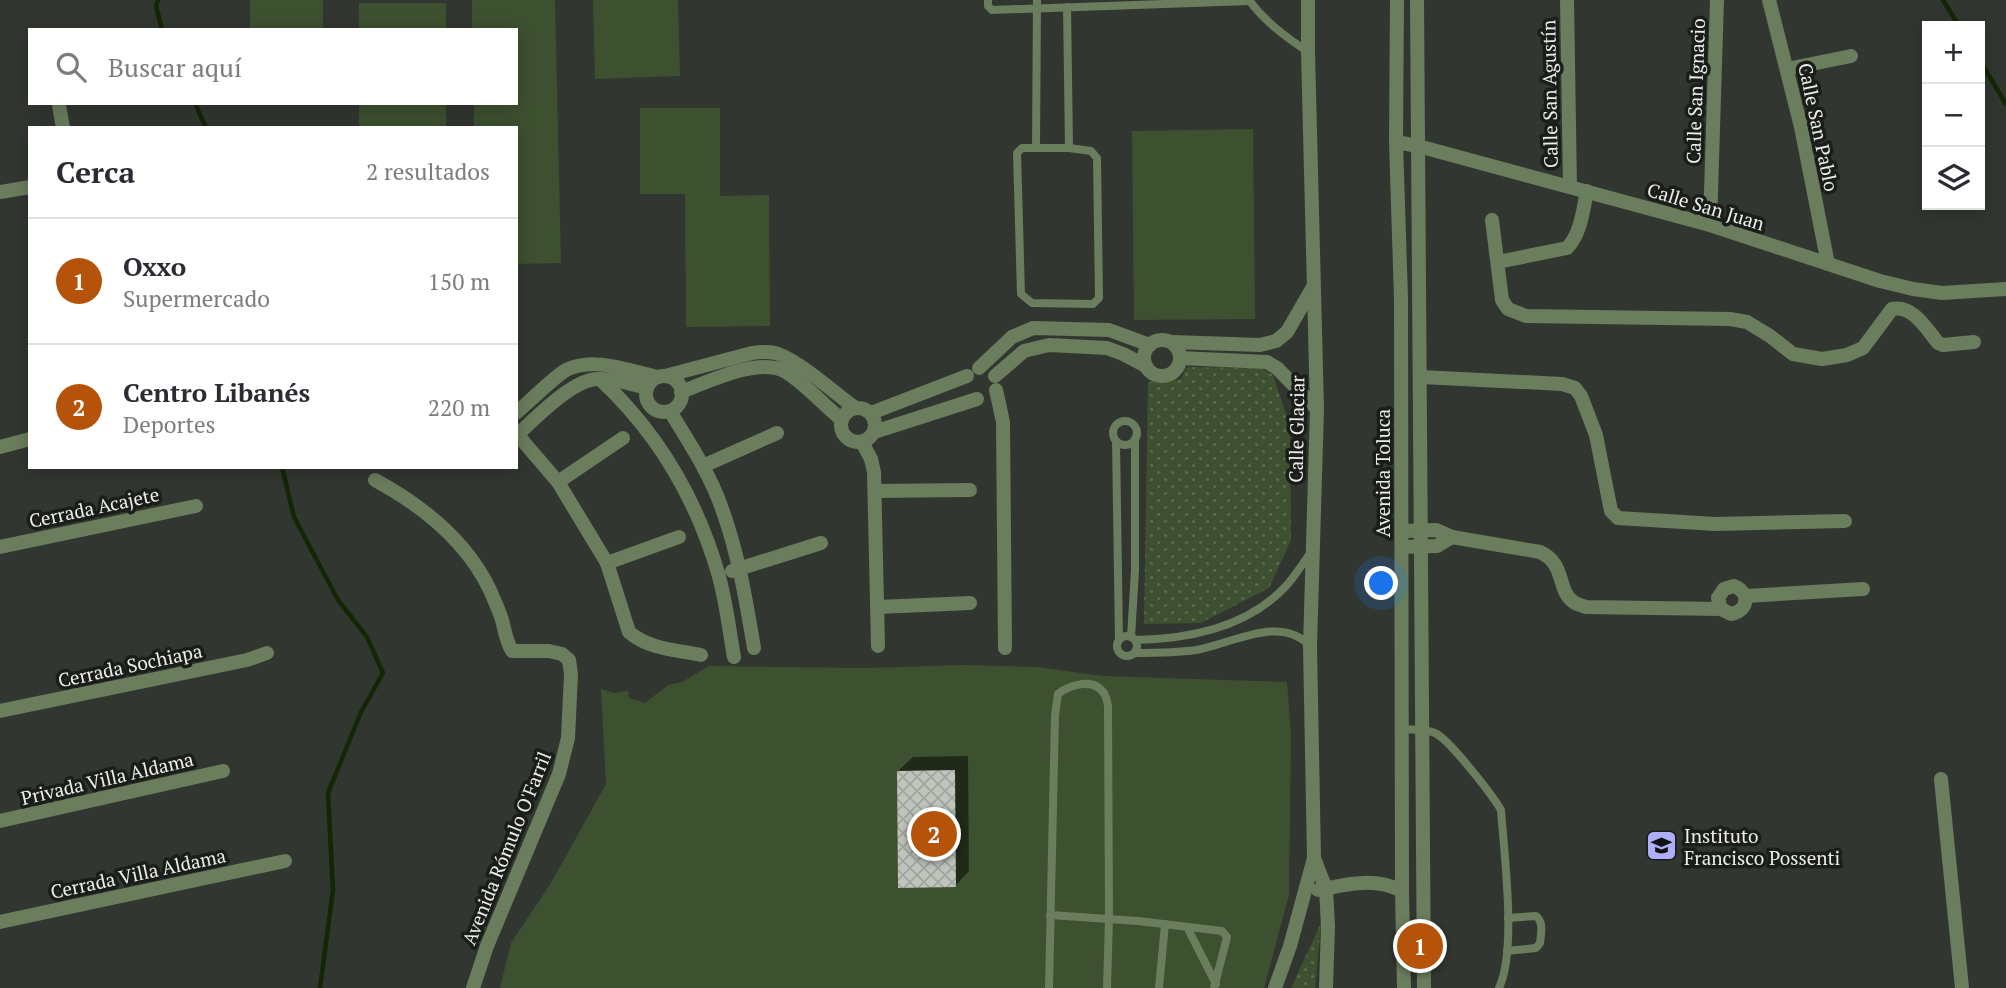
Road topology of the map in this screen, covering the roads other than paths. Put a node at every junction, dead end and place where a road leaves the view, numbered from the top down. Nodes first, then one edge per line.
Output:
1 (988, 0) edge
2 (1249, 0) edge
3 (1308, 0) edge
4 (1397, 0) edge
5 (1417, 0) edge
6 (1566, 0) edge
7 (1717, 0) edge
8 (1769, 0) edge
9 (1089, 3) edge
10 (1037, 4) edge
11 (1067, 7) junction
12 (1308, 52) junction
13 (1851, 56) dead end
14 (1787, 69) junction
15 (59, 105) edge
16 (63, 126) edge
17 (1396, 142) junction
18 (1418, 146) junction
19 (1036, 148) junction
20 (1069, 148) junction
21 (28, 187) edge
22 (1570, 187) junction
23 (1587, 191) junction
24 (0, 192) edge
25 (1492, 220) dead end
26 (1710, 225) junction
27 (1497, 262) junction
28 (1828, 264) junction
29 (1313, 287) junction
30 (2006, 289) edge
31 (1172, 342) junction
32 (1974, 342) dead end
33 (1150, 345) junction
34 (1180, 358) junction
35 (1146, 366) junction
36 (973, 372) junction
37 (661, 377) junction
38 (1421, 377) junction
39 (600, 379) junction
40 (995, 383) junction
41 (647, 388) junction
42 (681, 391) junction
43 (977, 399) junction
44 (855, 407) junction
45 (1318, 409) junction
46 (518, 411) edge
47 (670, 411) junction
48 (872, 413) junction
49 (841, 419) junction
50 (518, 432) edge
51 (874, 432) junction
52 (777, 433) dead end
53 (518, 434) edge
54 (624, 438) dead end
55 (1135, 439) junction
56 (28, 440) edge
57 (862, 442) junction
58 (1116, 442) junction
59 (0, 447) edge
60 (703, 466) junction
61 (375, 480) dead end
62 (558, 482) junction
63 (970, 490) dead end
64 (875, 491) junction
65 (1118, 497) junction
66 (1135, 498) junction
67 (196, 506) dead end
68 (1846, 521) dead end
69 (1421, 530) junction
70 (1402, 531) junction
71 (679, 537) dead end
72 (1452, 537) junction
73 (821, 543) dead end
74 (1421, 546) junction
75 (0, 547) edge
76 (1402, 547) junction
77 (1312, 551) junction
78 (607, 563) junction
79 (740, 567) junction
80 (1118, 569) junction
81 (1135, 570) junction
82 (719, 576) junction
83 (1863, 589) dead end
84 (1119, 599) junction
85 (1134, 600) junction
86 (970, 603) dead end
87 (878, 607) junction
88 (1240, 619) junction
89 (1248, 635) junction
90 (1133, 639) junction
91 (1119, 640) junction
92 (878, 646) dead end
93 (1310, 646) junction
94 (754, 648) dead end
95 (1005, 648) dead end
96 (267, 653) dead end
97 (1135, 653) junction
98 (701, 655) dead end
99 (734, 657) dead end
100 (0, 711) edge
101 (1402, 729) junction
102 (1422, 730) junction
103 (223, 771) dead end
104 (1941, 779) dead end
105 (0, 821) edge
106 (1314, 858) junction
107 (285, 861) dead end
108 (1326, 889) junction
109 (1402, 891) junction
110 (1305, 894) junction
111 (1050, 915) junction
112 (1508, 918) junction
113 (1110, 919) junction
114 (0, 922) edge
115 (1165, 924) junction
116 (1187, 927) junction
117 (1507, 951) junction
118 (1215, 986) edge
119 (473, 988) edge
120 (1049, 988) edge
121 (1107, 988) edge
122 (1159, 988) edge
123 (1275, 988) edge
124 (1326, 988) edge
125 (1404, 988) edge
126 (1424, 988) edge
127 (1499, 988) edge
128 (1962, 988) edge

1 - 10 lane
2 - 9 lane
2 - 12 lane
3 - 12 street, Calle Glaciar
4 - 17 street, Avenida Toluca
5 - 18 street, Avenida Toluca
6 - 22 street, Calle San Agustín
7 - 26 street, Calle San Ignacio
8 - 14 street, Calle San Pablo
9 - 11 lane
10 - 11 lane
10 - 19 lane
11 - 20 lane
12 - 29 street, Calle Glaciar
13 - 14 street
14 - 28 street, Calle San Pablo
15 - 16 street
17 - 18 street, Calle San Juan
17 - 70 street, Avenida Toluca
18 - 22 street, Calle San Juan
18 - 38 street, Avenida Toluca
19 - 20 lane
19 - 20 lane
21 - 24 street
22 - 23 street, Calle San Juan
23 - 26 street, Calle San Juan
23 - 27 street
25 - 27 street
26 - 28 street, Calle San Juan
27 - 32 street
28 - 30 street, Calle San Juan
29 - 31 street
29 - 45 street, Calle Glaciar
31 - 33 street
31 - 34 street
33 - 35 street
33 - 36 street
34 - 35 street
34 - 45 street
35 - 40 street
36 - 40 street
36 - 43 street
36 - 48 street
37 - 41 street
37 - 42 street
37 - 44 street
37 - 46 street
38 - 68 street
38 - 69 street, Avenida Toluca
39 - 41 street
39 - 50 street
39 - 82 street
40 - 43 street
40 - 95 street
41 - 47 street
42 - 47 street
42 - 49 street
43 - 51 street
44 - 48 street
44 - 49 street
45 - 77 street, Calle Glaciar
47 - 60 street
48 - 51 street
49 - 57 street
51 - 57 street
52 - 60 street
53 - 62 street
54 - 62 street
55 - 58 lane
55 - 58 lane
55 - 66 lane
56 - 59 street
57 - 64 street
58 - 65 lane
60 - 79 street
61 - 119 street, Avenida Rómulo O'Farril
62 - 78 street
63 - 64 street
64 - 87 street
65 - 66 lane
65 - 80 lane
66 - 81 lane
67 - 75 street, Cerrada Acajete
69 - 70 street
69 - 72 street
69 - 74 street, Avenida Toluca
70 - 76 street, Avenida Toluca
71 - 78 street
72 - 74 street
72 - 83 street
73 - 79 street
74 - 76 street
74 - 102 street, Avenida Toluca
76 - 101 street, Avenida Toluca
77 - 88 lane
77 - 93 street, Calle Glaciar
78 - 98 street
79 - 82 street
79 - 94 street
80 - 81 lane
80 - 84 lane
81 - 85 lane
82 - 99 street
84 - 85 lane
84 - 91 lane
85 - 90 lane
86 - 87 street
87 - 92 street
88 - 89 lane
88 - 90 lane
89 - 93 lane
89 - 97 lane
90 - 91 lane
90 - 97 lane
91 - 97 lane
93 - 106 street, Calle Glaciar
96 - 100 street, Cerrada Sochiapa
101 - 102 lane
101 - 109 street, Avenida Toluca
102 - 112 lane
102 - 126 street, Avenida Toluca
103 - 105 street, Privada Villa Aldama
104 - 128 street
106 - 108 street, Calle Glaciar
106 - 110 street, Calle Glaciar
107 - 114 street, Cerrada Villa Aldama
108 - 109 street
108 - 110 street
108 - 124 street, Calle Glaciar
109 - 125 street, Avenida Toluca
110 - 123 street, Calle Glaciar
111 - 113 lane
111 - 113 lane
111 - 120 lane
112 - 117 lane
112 - 117 lane
113 - 115 lane
113 - 121 lane
115 - 116 lane
115 - 122 lane
116 - 118 lane
116 - 118 lane
117 - 127 lane

